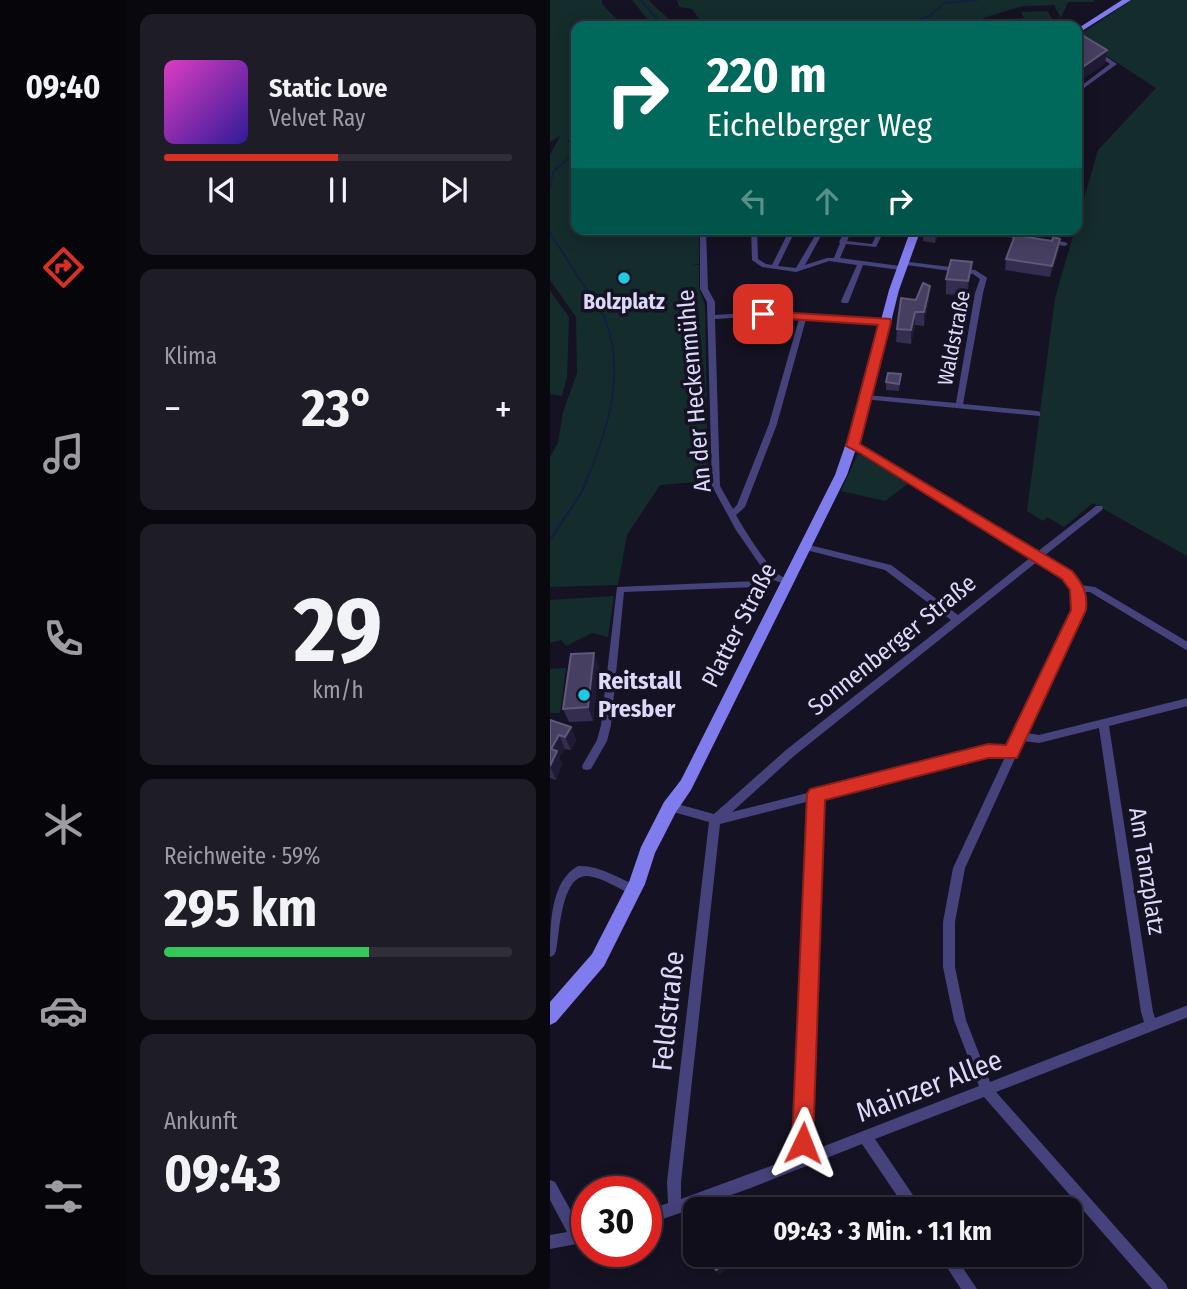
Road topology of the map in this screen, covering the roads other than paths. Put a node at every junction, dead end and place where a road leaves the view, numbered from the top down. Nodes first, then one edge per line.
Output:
1 (1127, 0) edge
2 (1082, 29) edge
3 (1082, 42) edge
4 (1082, 88) edge
5 (703, 235) edge
6 (754, 235) edge
7 (790, 235) edge
8 (818, 235) edge
9 (846, 235) edge
10 (879, 235) edge
11 (914, 235) edge
12 (1012, 235) edge
13 (1030, 239) edge
14 (1041, 241) edge
15 (842, 242) junction
16 (1065, 244) dead end
17 (836, 260) junction
18 (861, 263) junction
19 (901, 266) junction
20 (774, 267) junction
21 (799, 270) junction
22 (845, 301) dead end
23 (712, 317) junction
24 (803, 317) junction
25 (885, 322) junction
26 (866, 397) junction
27 (959, 406) junction
28 (1037, 414) dead end
29 (853, 446) junction
30 (1099, 508) dead end
31 (731, 514) junction
32 (805, 548) junction
33 (1038, 556) junction
34 (780, 579) junction
35 (1077, 589) junction
36 (958, 620) junction
37 (1188, 648) edge
38 (1188, 702) edge
39 (1103, 723) junction
40 (1019, 736) junction
41 (1011, 752) junction
42 (587, 766) dead end
43 (816, 794) junction
44 (670, 807) junction
45 (715, 820) junction
46 (634, 890) junction
47 (550, 950) edge
48 (1188, 1011) edge
49 (550, 1016) edge
50 (1151, 1026) junction
51 (987, 1091) junction
52 (866, 1137) junction
53 (802, 1161) junction
54 (550, 1187) edge
55 (906, 1197) edge
56 (675, 1208) junction
57 (662, 1212) edge
58 (571, 1219) edge
59 (571, 1238) edge
60 (550, 1242) edge
61 (954, 1267) edge
62 (970, 1289) edge
63 (1161, 1289) edge

1 - 2 main road
3 - 4 street
5 - 23 street, An der Heckenmühle
6 - 20 street
7 - 20 street
8 - 21 street
9 - 15 street
10 - 15 street
11 - 19 main road, Platter Straße
12 - 13 street
14 - 16 street
15 - 17 street
17 - 18 street
17 - 21 street
18 - 19 street
18 - 22 street
19 - 25 main road, Platter Straße
19 - 27 street, Waldstraße
20 - 21 street
23 - 24 street
23 - 31 street, An der Heckenmühle
24 - 25 street
24 - 31 street
25 - 26 main road, Platter Straße
26 - 27 street, Waldstraße
26 - 29 main road, Platter Straße
27 - 28 street, Waldstraße
29 - 32 main road, Platter Straße
29 - 33 street
30 - 33 street, Sonnenberger Straße
31 - 34 street, An der Heckenmühle
32 - 34 main road, Platter Straße
32 - 36 street
33 - 35 street
33 - 36 street, Sonnenberger Straße
34 - 42 street
34 - 44 main road, Platter Straße
35 - 37 street
35 - 40 street
36 - 45 street, Sonnenberger Straße
38 - 39 street
39 - 40 street
39 - 50 street, Am Tanzplatz
40 - 41 street
41 - 43 street
41 - 51 street
43 - 45 street
43 - 53 street
44 - 45 street
44 - 46 main road, Platter Straße
45 - 56 street, Feldstraße
46 - 47 street
46 - 49 main road, Platter Straße
48 - 50 street, Mainzer Allee
50 - 51 street, Mainzer Allee
51 - 52 street, Mainzer Allee
51 - 63 street
52 - 53 street, Mainzer Allee
52 - 55 street
53 - 56 street, Mainzer Allee
54 - 58 street
56 - 57 street, Mainzer Allee
59 - 60 street
61 - 62 street

